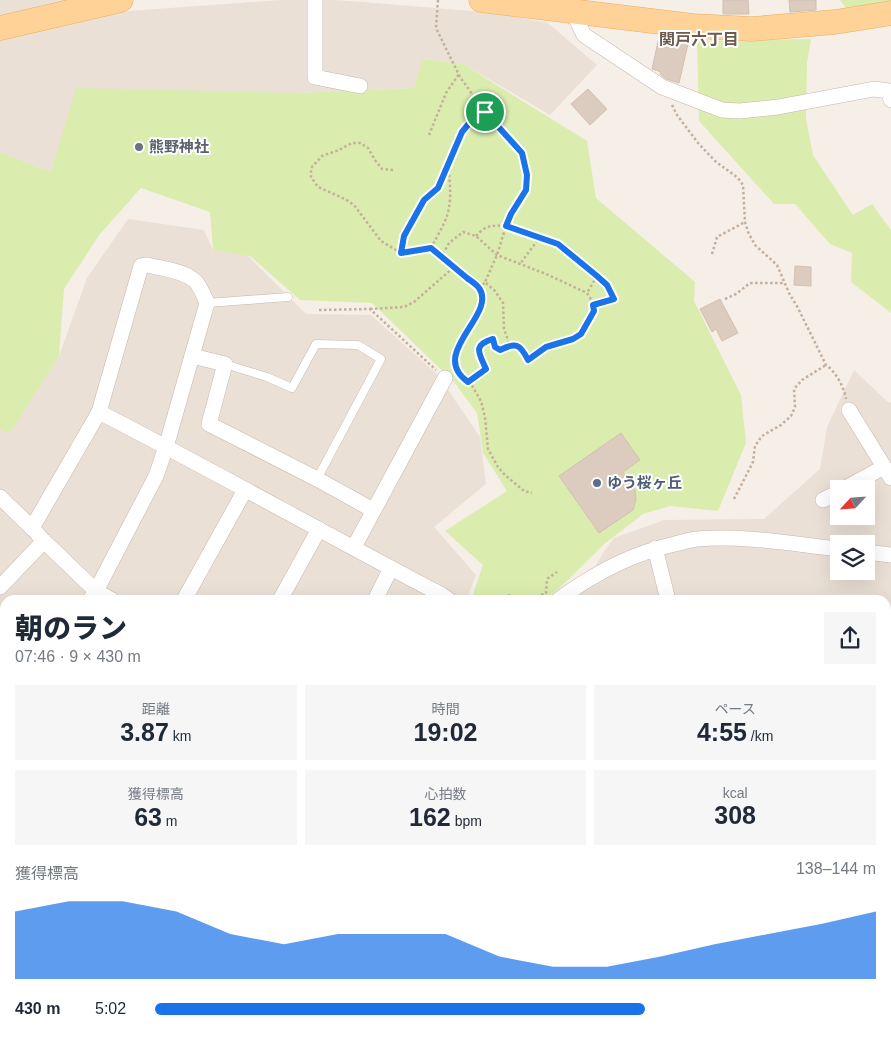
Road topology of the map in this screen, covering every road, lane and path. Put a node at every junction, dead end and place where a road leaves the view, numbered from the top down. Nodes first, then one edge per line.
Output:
1 (121, 0) edge
2 (315, 0) edge
3 (438, 0) edge
4 (481, 0) edge
5 (516, 2) edge
6 (572, 11) junction
7 (891, 13) edge
8 (0, 28) edge
9 (459, 74) junction
10 (360, 86) dead end
11 (662, 86) junction
12 (890, 94) edge
13 (485, 112) junction
14 (429, 135) dead end
15 (448, 164) junction
16 (393, 170) dead end
17 (744, 222) junction
18 (506, 226) junction
19 (476, 236) junction
20 (540, 238) junction
21 (431, 248) junction
22 (401, 253) junction
23 (712, 254) dead end
24 (497, 255) junction
25 (442, 256) junction
26 (520, 264) junction
27 (454, 267) junction
28 (597, 276) junction
29 (485, 282) junction
30 (785, 283) junction
31 (479, 289) junction
32 (587, 293) junction
33 (288, 297) dead end
34 (725, 299) dead end
35 (207, 303) junction
36 (593, 305) junction
37 (370, 309) junction
38 (319, 310) dead end
39 (510, 346) junction
40 (192, 356) junction
41 (225, 364) junction
42 (826, 365) junction
43 (445, 378) joint
44 (468, 382) junction
45 (845, 393) dead end
46 (849, 410) dead end
47 (99, 412) junction
48 (166, 447) junction
49 (887, 473) edge
50 (317, 479) junction
51 (868, 480) edge
52 (245, 490) junction
53 (532, 494) dead end
54 (830, 496) edge
55 (0, 497) edge
56 (734, 499) dead end
57 (823, 500) dead end
58 (373, 510) junction
59 (32, 528) junction
60 (319, 529) junction
61 (44, 541) junction
62 (354, 547) junction
63 (655, 548) junction
64 (830, 548) edge
65 (875, 553) edge
66 (891, 555) edge
67 (391, 568) junction
68 (557, 572) dead end
69 (0, 587) edge
70 (92, 595) edge
71 (94, 595) edge
72 (187, 595) edge
73 (283, 595) edge
74 (378, 595) edge
75 (443, 595) edge
76 (551, 595) edge
77 (556, 595) edge
78 (667, 595) edge

1 - 8 main road
2 - 10 street
3 - 9 path
4 - 5 main road
5 - 6 main road
6 - 7 main road
6 - 11 street
9 - 13 path
9 - 14 path
11 - 12 street
11 - 17 path
13 - 15 path
13 - 18 path
15 - 21 path
15 - 22 path
16 - 22 path
17 - 23 path
17 - 30 path
18 - 19 path
18 - 20 path
18 - 24 path
19 - 24 path
19 - 25 path
20 - 26 path
20 - 28 path
21 - 22 path
21 - 25 path
24 - 26 path
24 - 29 path
25 - 27 path
26 - 32 path
27 - 31 path
27 - 37 path
28 - 32 path
28 - 36 path
29 - 31 path
29 - 39 path
30 - 34 path
30 - 42 path
31 - 44 path
32 - 36 path
33 - 35 lane
35 - 40 street
35 - 47 street
36 - 39 path
37 - 38 path
37 - 43 path
39 - 44 path
40 - 41 street
40 - 48 street
41 - 50 street
41 - 50 lane
42 - 45 path
42 - 56 path
43 - 58 street
44 - 53 path
46 - 49 street
47 - 48 street
47 - 59 street
48 - 52 street
48 - 71 street
49 - 51 street
50 - 58 street
52 - 60 street
52 - 72 street
54 - 57 street
55 - 59 street
58 - 62 street
59 - 61 street
60 - 62 street
60 - 73 street
61 - 69 street
61 - 70 street
62 - 67 street
63 - 64 street
63 - 77 street
63 - 78 street
65 - 66 street
67 - 74 street
67 - 75 street
68 - 76 path

